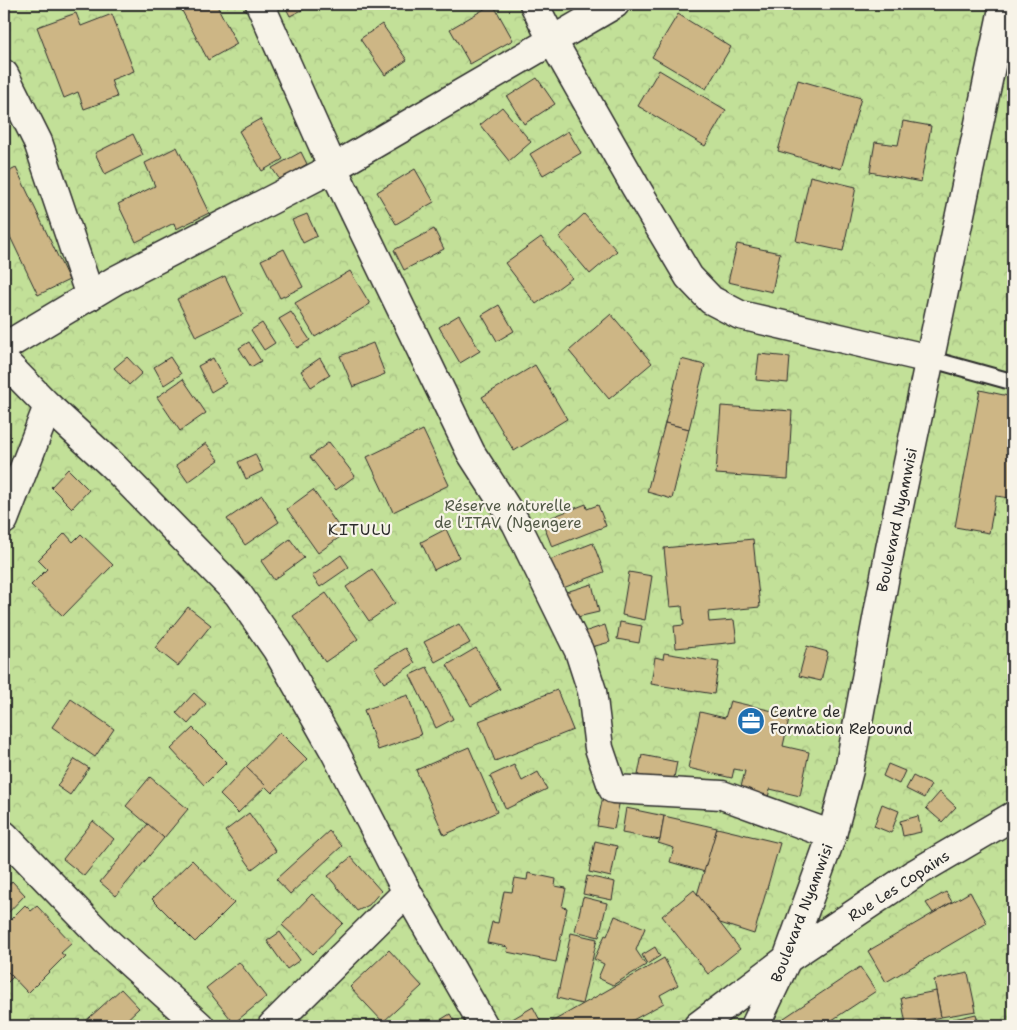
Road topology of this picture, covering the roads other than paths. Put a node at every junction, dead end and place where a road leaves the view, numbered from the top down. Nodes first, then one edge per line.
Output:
1 (260, 4) edge
2 (534, 4) edge
3 (615, 4) edge
4 (1004, 4) edge
5 (552, 40) junction
6 (4, 74) edge
7 (333, 168) junction
8 (90, 296) junction
9 (4, 347) edge
10 (930, 358) junction
11 (4, 361) edge
12 (1013, 382) edge
13 (48, 406) junction
14 (12, 478) edge
15 (4, 520) edge
16 (1013, 816) edge
17 (4, 835) edge
18 (832, 836) junction
19 (407, 892) junction
20 (787, 959) junction
21 (759, 1024) edge
22 (200, 1026) edge
23 (272, 1026) edge
24 (484, 1026) edge
25 (698, 1026) edge

1 - 7 street
2 - 5 street
3 - 5 street
4 - 10 street, Boulevard Nyamwisi
5 - 7 street
5 - 10 street
6 - 8 street
7 - 8 street
7 - 18 street
8 - 9 street
10 - 12 lane
10 - 18 street, Boulevard Nyamwisi
11 - 13 street
13 - 14 street
13 - 19 street
14 - 15 street
16 - 20 street, Rue Les Copains
17 - 22 street
18 - 20 street, Boulevard Nyamwisi
19 - 23 street
19 - 24 street
20 - 21 street, Boulevard Nyamwisi
20 - 25 street, Rue Les Copains

